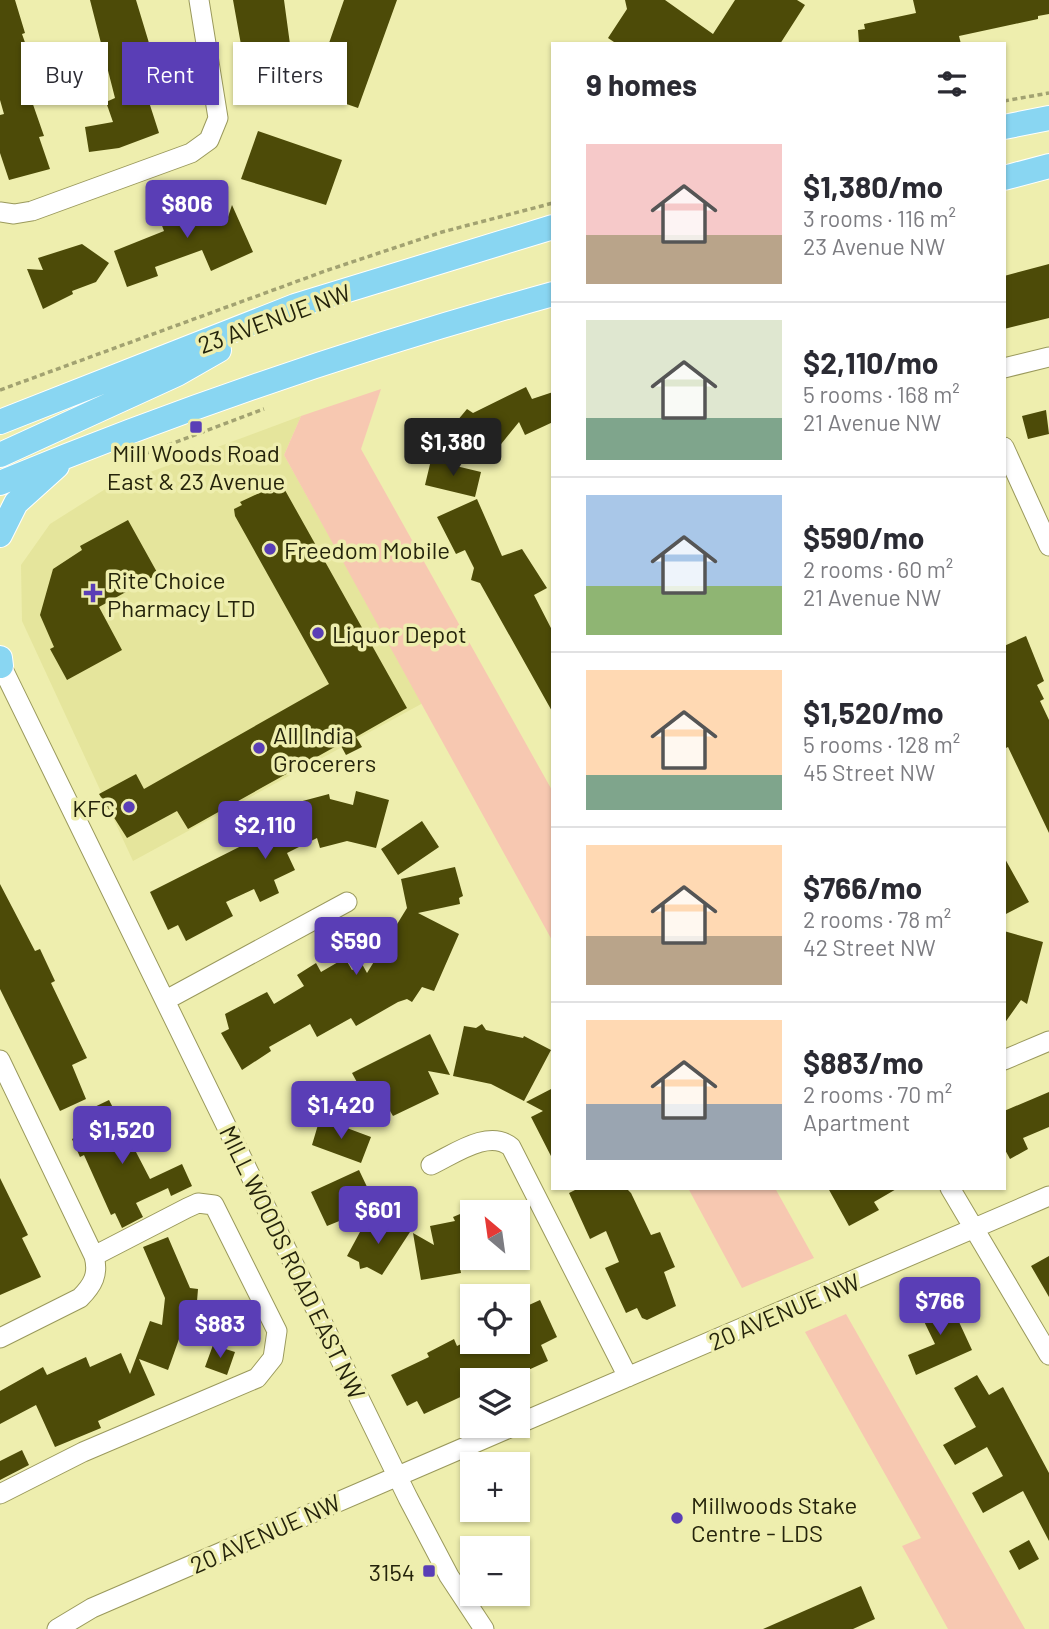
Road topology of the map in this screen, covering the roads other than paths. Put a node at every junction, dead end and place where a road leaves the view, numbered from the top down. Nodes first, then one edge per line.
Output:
1 (199, 0) edge
2 (1049, 118) edge
3 (1006, 127) edge
4 (1049, 166) edge
5 (1006, 177) edge
6 (0, 212) edge
7 (551, 228) edge
8 (551, 295) edge
9 (295, 306) junction
10 (1049, 357) edge
11 (1006, 368) edge
12 (72, 395) junction
13 (0, 404) edge
14 (0, 422) edge
15 (1006, 451) edge
16 (71, 453) junction
17 (0, 455) edge
18 (0, 482) edge
19 (0, 535) edge
20 (1049, 546) edge
21 (0, 663) edge
22 (346, 902) dead end
23 (166, 1000) junction
24 (1049, 1041) edge
25 (1006, 1059) edge
26 (0, 1060) edge
27 (431, 1165) dead end
28 (951, 1190) edge
29 (1049, 1196) edge
30 (974, 1228) junction
31 (94, 1256) junction
32 (0, 1338) edge
33 (1049, 1354) edge
34 (628, 1377) junction
35 (530, 1419) edge
36 (485, 1438) edge
37 (397, 1475) junction
38 (0, 1493) edge
39 (57, 1629) edge
40 (484, 1629) edge

1 - 6 street
2 - 3 main road
4 - 5 main road
7 - 9 main road, 23 AVENUE NW
8 - 16 main road
9 - 12 main road, 23 AVENUE NW
9 - 17 main road
10 - 11 street
12 - 13 main road
12 - 14 main road, 23 AVENUE NW
15 - 20 street
16 - 18 main road
16 - 19 main road
21 - 23 street, MILL WOODS ROAD EAST NW
22 - 23 street
23 - 37 street, MILL WOODS ROAD EAST NW
24 - 25 street
26 - 31 street
27 - 34 street
28 - 30 street
29 - 30 street, 20 AVENUE NW
30 - 33 street
30 - 34 street, 20 AVENUE NW
31 - 32 street
31 - 38 street
34 - 35 street, 20 AVENUE NW
36 - 37 street, 20 AVENUE NW
37 - 39 street, 20 AVENUE NW
37 - 40 street, MILL WOODS ROAD EAST NW

